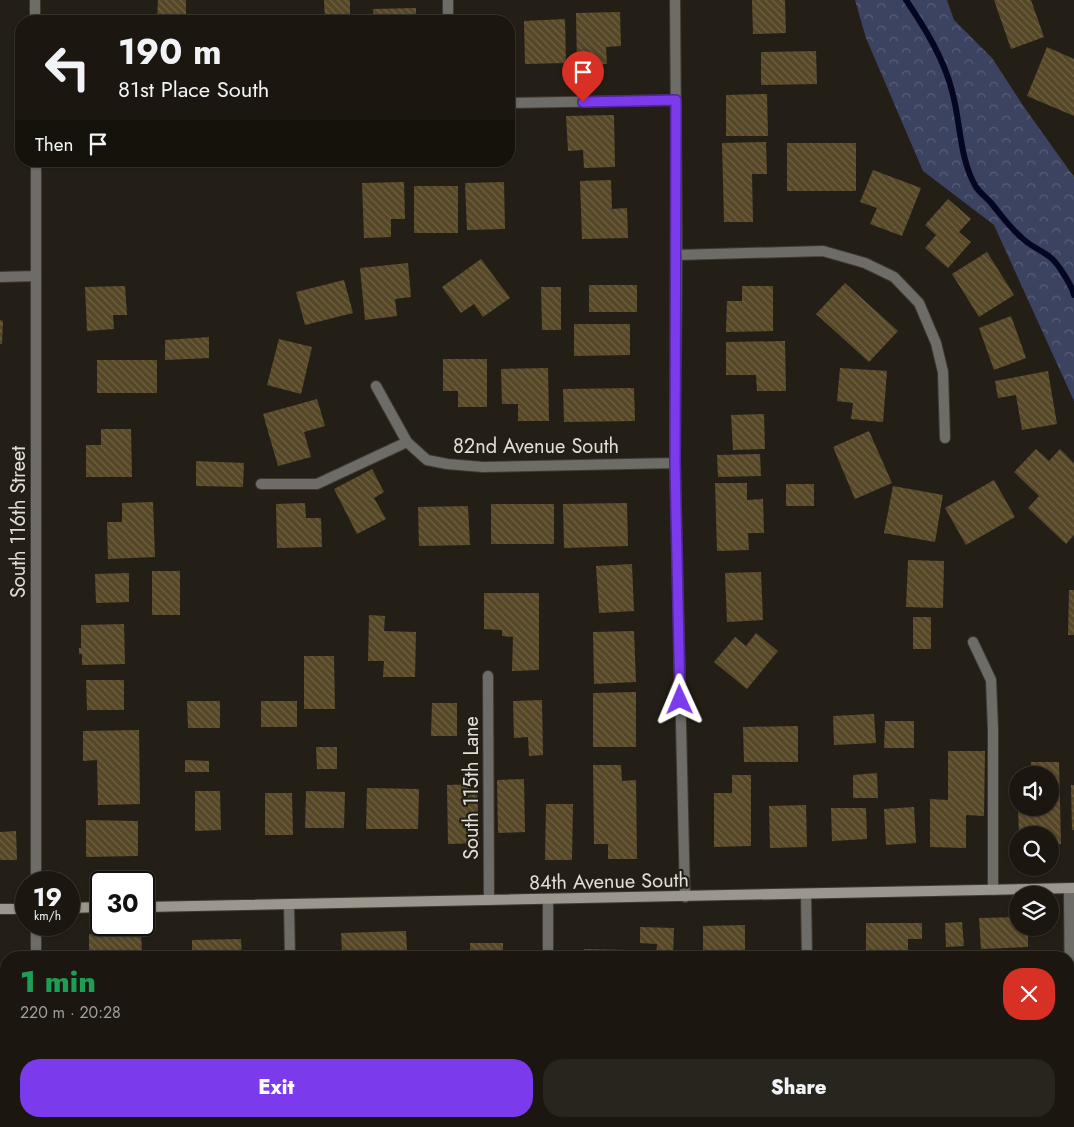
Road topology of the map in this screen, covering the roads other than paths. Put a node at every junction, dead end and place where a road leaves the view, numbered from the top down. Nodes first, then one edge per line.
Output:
1 (35, 0) edge
2 (448, 0) edge
3 (675, 0) edge
4 (35, 15) edge
5 (448, 15) edge
6 (676, 100) junction
7 (515, 103) edge
8 (36, 167) edge
9 (677, 255) junction
10 (36, 276) junction
11 (0, 277) edge
12 (376, 386) dead end
13 (945, 438) dead end
14 (407, 442) junction
15 (675, 463) junction
16 (261, 484) dead end
17 (973, 642) dead end
18 (488, 676) dead end
19 (36, 871) edge
20 (1071, 888) edge
21 (993, 890) junction
22 (806, 894) junction
23 (685, 896) junction
24 (548, 899) junction
25 (490, 900) junction
26 (289, 905) junction
27 (155, 907) edge
28 (15, 908) edge
29 (0, 909) edge
30 (36, 936) edge
31 (36, 951) edge
32 (290, 951) edge
33 (548, 951) edge
34 (807, 951) edge
35 (1071, 951) edge

1 - 4 street
2 - 5 street
3 - 6 street
6 - 7 street
6 - 9 street
8 - 10 street, South 116th Street
9 - 13 street
9 - 15 street
10 - 11 street
10 - 19 street, South 116th Street
12 - 14 street, 82nd Avenue South
14 - 15 street, 82nd Avenue South
14 - 16 street
15 - 23 street
17 - 21 street
18 - 25 street, South 115th Lane
20 - 21 street, 84th Avenue South
20 - 35 street
21 - 22 street, 84th Avenue South
22 - 23 street, 84th Avenue South
22 - 34 street
23 - 24 street, 84th Avenue South
24 - 25 street, 84th Avenue South
24 - 33 street
25 - 26 street, 84th Avenue South
26 - 27 street, 84th Avenue South
26 - 32 street
28 - 29 street
30 - 31 street

